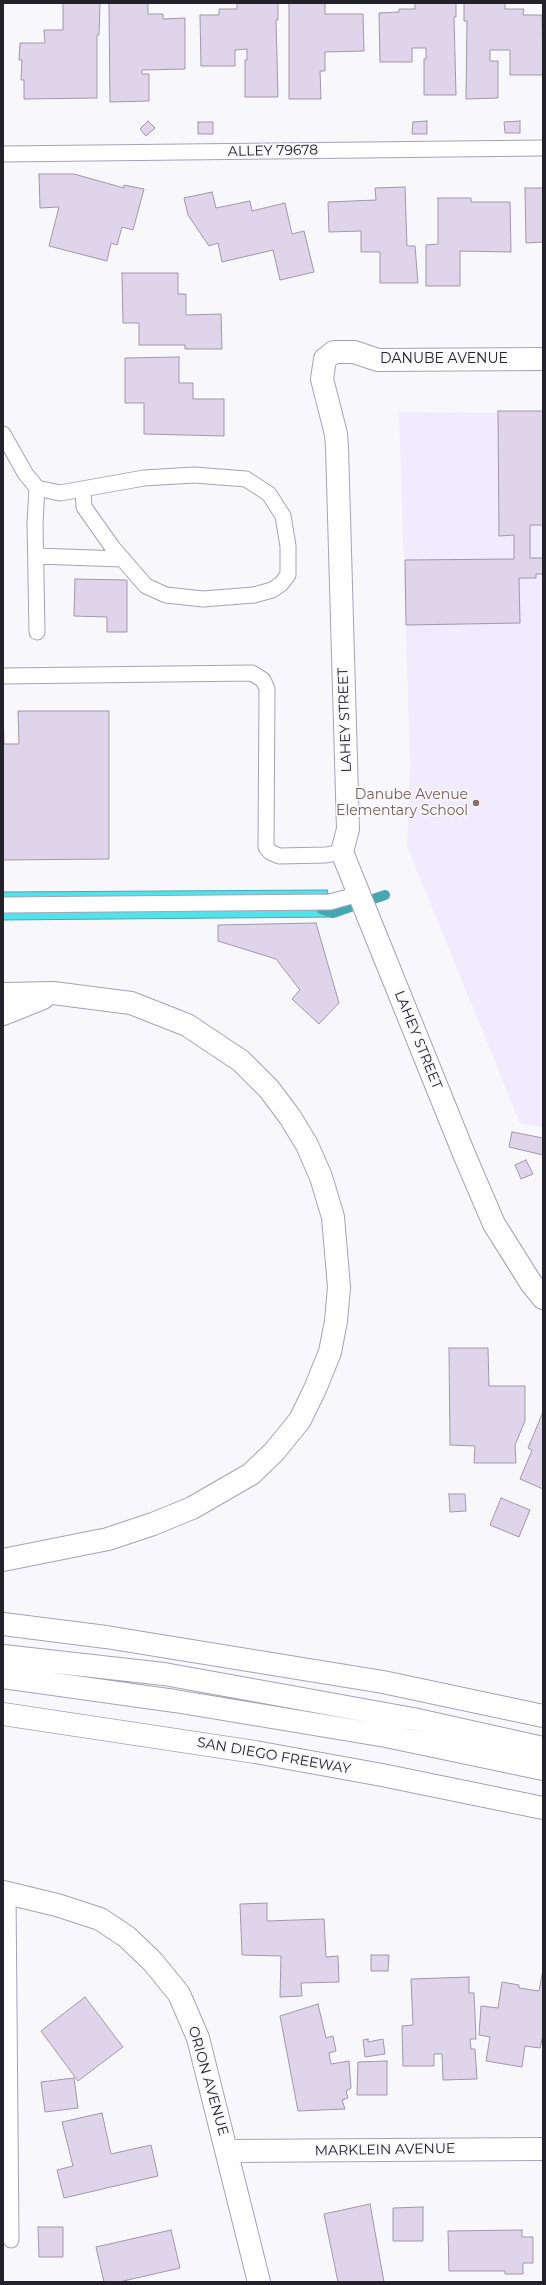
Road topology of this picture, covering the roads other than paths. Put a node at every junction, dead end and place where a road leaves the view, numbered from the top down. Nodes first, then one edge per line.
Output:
1 (543, 148) edge
2 (3, 154) edge
3 (325, 359) joint
4 (543, 359) edge
5 (3, 434) edge
6 (36, 488) junction
7 (83, 491) junction
8 (36, 556) junction
9 (123, 559) junction
10 (37, 632) dead end
11 (3, 676) edge
12 (342, 852) junction
13 (359, 894) junction
14 (3, 905) edge
15 (53, 993) junction
16 (3, 994) edge
17 (3, 1014) edge
18 (543, 1298) edge
19 (3, 1560) edge
20 (3, 1624) edge
21 (3, 1656) edge
22 (3, 1677) edge
23 (3, 1714) edge
24 (543, 1716) edge
25 (543, 1748) edge
26 (543, 1769) edge
27 (543, 1808) edge
28 (5, 1893) edge
29 (543, 2149) edge
30 (228, 2151) junction
31 (11, 2240) dead end
32 (259, 2282) edge

1 - 2 lane, ALLEY 79678
3 - 4 main road, DANUBE AVENUE
3 - 12 main road, LAHEY STREET
5 - 6 lane
6 - 7 lane
6 - 8 lane
7 - 9 lane
7 - 9 lane
8 - 9 lane
8 - 10 lane
11 - 12 lane
12 - 13 main road, LAHEY STREET
13 - 14 lane
13 - 18 main road, LAHEY STREET
15 - 16 main road
15 - 17 main road
15 - 19 main road
20 - 24 main road
21 - 25 main road
22 - 26 main road
23 - 27 main road, SAN DIEGO FREEWAY
28 - 30 main road, ORION AVENUE
28 - 31 lane
29 - 30 main road, MARKLEIN AVENUE
30 - 32 main road, ORION AVENUE

